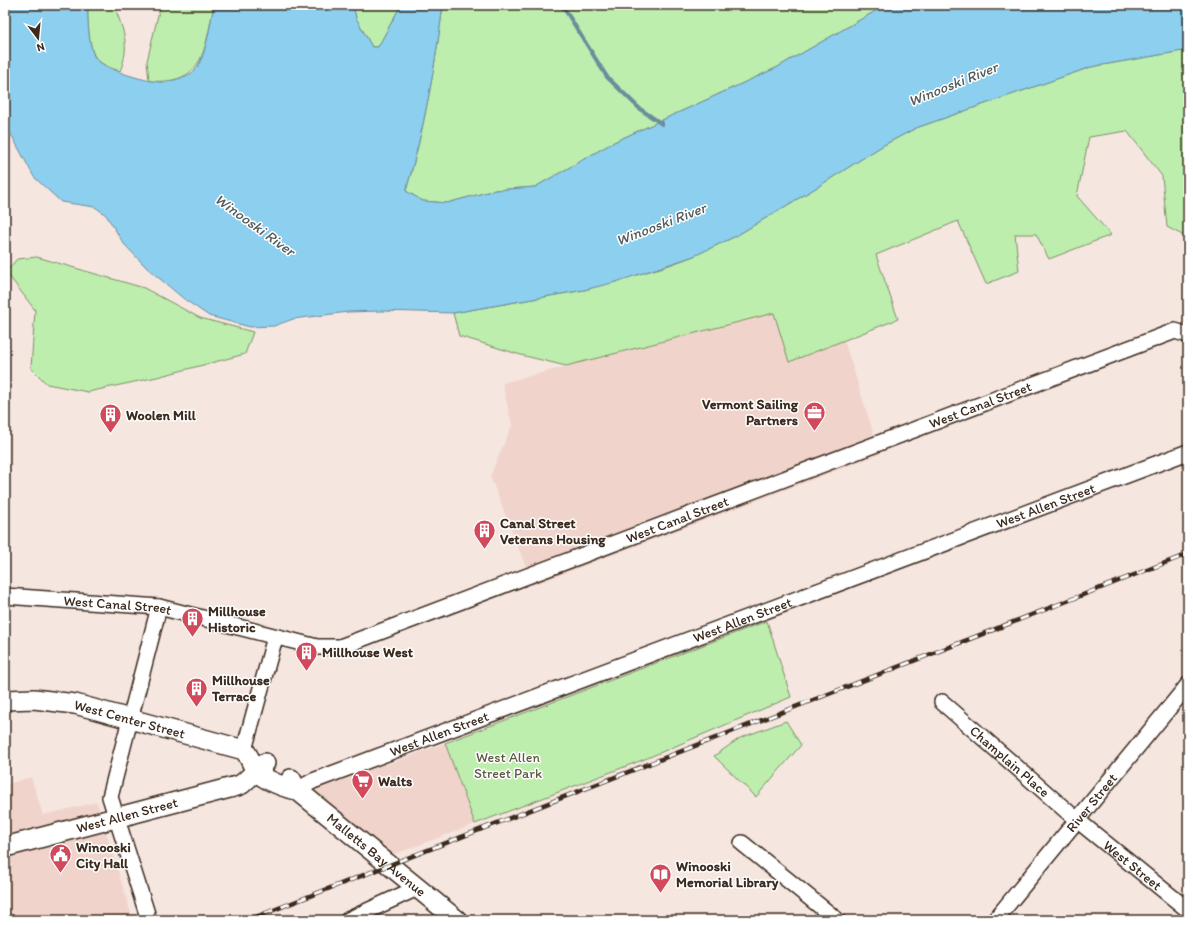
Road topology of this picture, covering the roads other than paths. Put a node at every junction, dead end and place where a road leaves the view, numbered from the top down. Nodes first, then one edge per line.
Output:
1 (1182, 333) edge
2 (1188, 452) edge
3 (5, 596) edge
4 (160, 607) junction
5 (275, 637) junction
6 (1188, 685) edge
7 (5, 700) edge
8 (942, 702) dead end
9 (130, 719) junction
10 (254, 760) junction
11 (297, 790) junction
12 (117, 818) junction
13 (1077, 820) junction
14 (742, 843) dead end
15 (5, 847) edge
16 (417, 888) junction
17 (1188, 910) edge
18 (149, 920) edge
19 (348, 920) edge
20 (457, 920) edge
21 (837, 920) edge
22 (996, 920) edge

1 - 5 street, West Canal Street
2 - 11 street, West Allen Street
3 - 4 street, West Canal Street
4 - 5 street, West Canal Street
4 - 9 street
5 - 10 street
6 - 13 street, River Street
7 - 9 street, West Center Street
8 - 13 street, Champlain Place
9 - 10 street, West Center Street
9 - 12 street
10 - 11 street, Malletts Bay Avenue
10 - 12 street, West Allen Street
11 - 16 street, Malletts Bay Avenue
12 - 15 street, West Allen Street
12 - 18 street
13 - 17 street, West Street
13 - 22 street, River Street
14 - 21 street
16 - 19 street
16 - 20 street, Malletts Bay Avenue

